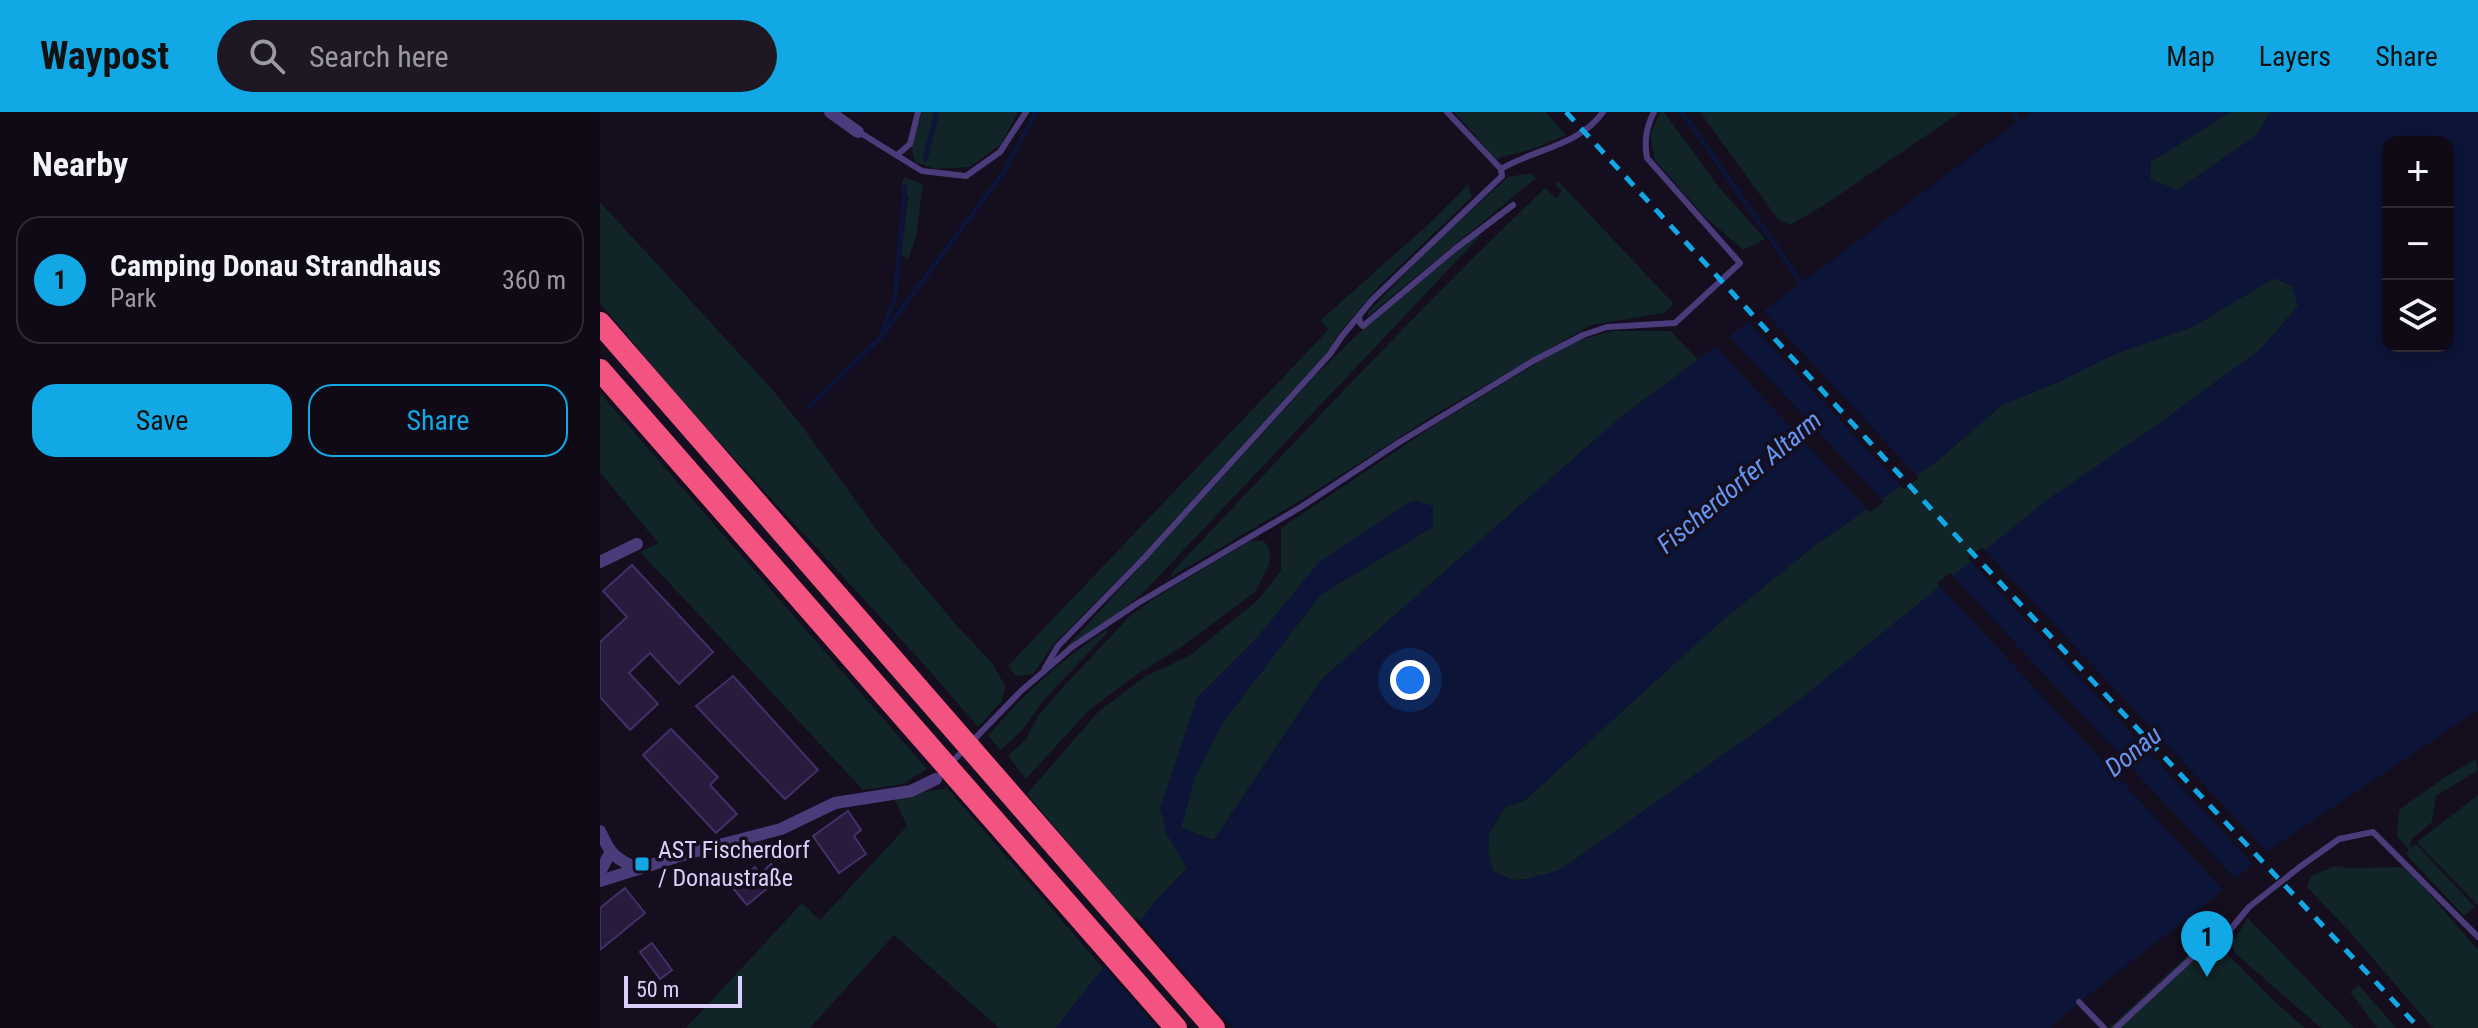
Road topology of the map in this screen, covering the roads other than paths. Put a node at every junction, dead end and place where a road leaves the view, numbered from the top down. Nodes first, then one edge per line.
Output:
1 (830, 112) edge
2 (918, 112) edge
3 (1026, 112) edge
4 (1447, 112) edge
5 (1603, 112) edge
6 (1654, 112) edge
7 (858, 132) joint
8 (897, 155) junction
9 (1501, 169) junction
10 (1513, 205) dead end
11 (1359, 316) junction
12 (600, 323) edge
13 (600, 370) edge
14 (637, 544) dead end
15 (600, 562) edge
16 (1043, 671) junction
17 (936, 779) joint
18 (600, 831) edge
19 (610, 853) junction
20 (639, 869) junction
21 (600, 872) edge
22 (600, 881) edge
23 (2478, 937) edge
24 (2079, 1002) dead end
25 (1176, 1028) edge
26 (1214, 1028) edge
27 (2104, 1028) edge
28 (2116, 1028) edge

1 - 7 street
2 - 8 lane
3 - 8 lane
4 - 9 lane
5 - 9 lane
6 - 16 lane
7 - 8 lane
9 - 11 lane
10 - 11 lane
11 - 16 lane
12 - 26 highway
13 - 25 highway
14 - 15 street
16 - 17 lane
17 - 20 street
18 - 19 street
19 - 20 street
19 - 21 street
20 - 22 street
23 - 28 lane
24 - 27 lane

